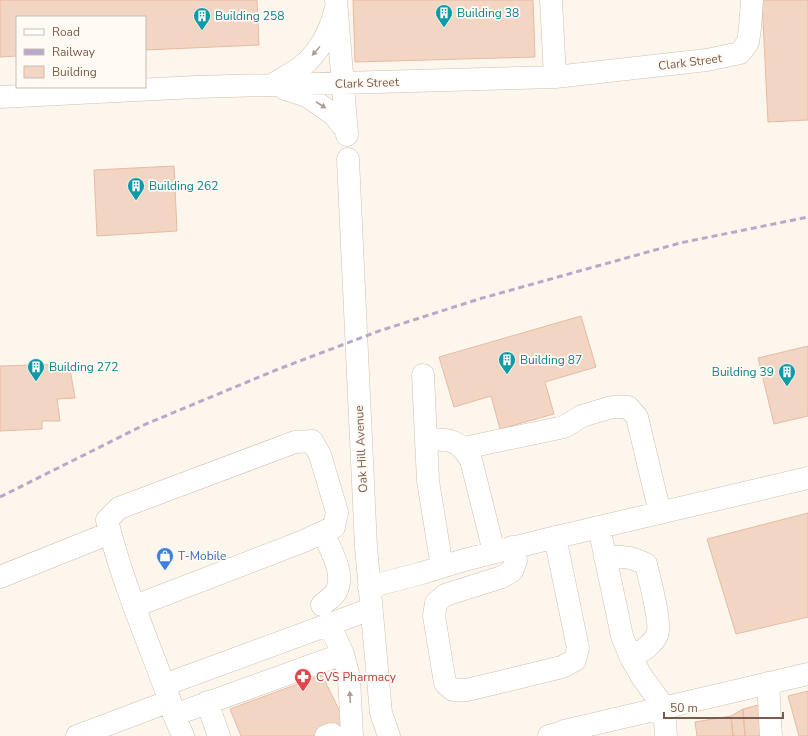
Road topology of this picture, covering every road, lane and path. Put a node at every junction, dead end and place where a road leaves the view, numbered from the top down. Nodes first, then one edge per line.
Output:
1 (550, 0) edge
2 (752, 0) edge
3 (336, 2) edge
4 (554, 77) junction
5 (344, 84) junction
6 (272, 85) junction
7 (0, 97) edge
8 (348, 159) dead end
9 (423, 375) dead end
10 (426, 439) junction
11 (464, 448) junction
12 (808, 478) edge
13 (660, 513) junction
14 (599, 527) junction
15 (323, 532) junction
16 (110, 533) junction
17 (555, 537) junction
18 (503, 550) junction
19 (605, 558) junction
20 (442, 567) junction
21 (0, 577) edge
22 (369, 587) junction
23 (135, 606) junction
24 (371, 609) junction
25 (326, 614) junction
26 (343, 654) junction
27 (631, 658) junction
28 (808, 674) edge
29 (768, 683) junction
30 (170, 700) junction
31 (208, 702) junction
32 (664, 707) junction
33 (341, 732) edge
34 (554, 735) edge
35 (77, 736) edge
36 (183, 736) edge
37 (220, 736) edge
38 (389, 736) edge
39 (666, 736) edge
40 (771, 736) edge

1 - 4 street
2 - 4 street, Clark Street
3 - 5 street
3 -> 6 street
4 - 5 street, Clark Street
5 - 6 street, Clark Street
6 -> 5 street
6 - 7 street, Clark Street
8 - 22 street, Oak Hill Avenue
9 - 10 street
10 - 11 street
10 - 20 street
11 - 13 street
11 - 18 street
12 - 13 street
13 - 14 street
14 - 17 street
14 - 19 street
15 - 16 street
15 - 23 street
15 - 25 street
16 - 21 street
16 - 23 street
17 - 18 street
17 - 18 street
18 - 20 street
19 - 27 street
19 - 27 street
20 - 22 street
22 - 24 street, Oak Hill Avenue
23 - 30 street
24 - 25 street
24 - 38 street, Oak Hill Avenue
25 - 26 street
25 - 30 street
26 - 31 street
33 -> 26 street
27 - 32 street
28 - 29 street
29 - 32 street
29 - 40 street
30 - 31 street
30 - 35 street
30 - 36 street
31 - 37 street
32 - 34 street
32 - 39 street

